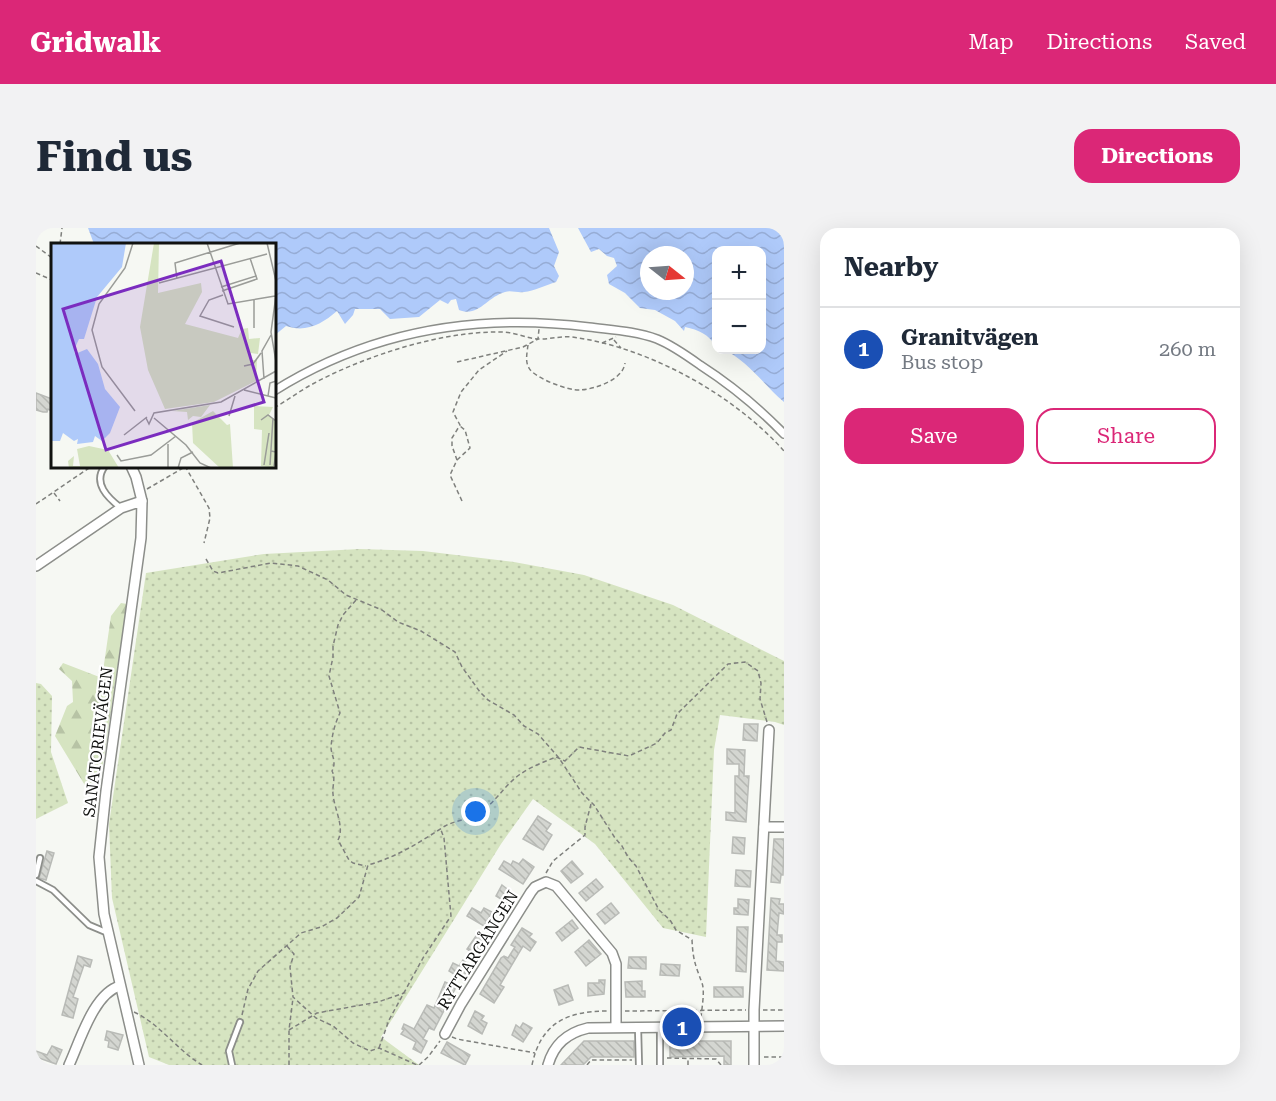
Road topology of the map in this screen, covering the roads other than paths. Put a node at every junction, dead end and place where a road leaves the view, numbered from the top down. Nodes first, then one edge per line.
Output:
1 (276, 390) edge
2 (784, 434) edge
3 (104, 468) edge
4 (132, 468) edge
5 (141, 497) junction
6 (121, 508) junction
7 (36, 566) edge
8 (769, 730) road end
9 (764, 827) junction
10 (784, 827) edge
11 (40, 858) dead end
12 (36, 875) edge
13 (36, 881) edge
14 (108, 933) junction
15 (120, 986) junction
16 (240, 1022) road end
17 (755, 1026) junction
18 (784, 1026) edge
19 (616, 1027) junction
20 (638, 1027) junction
21 (660, 1027) junction
22 (445, 1034) road end
23 (754, 1061) edge
24 (639, 1063) edge
25 (69, 1065) edge
26 (139, 1065) edge
27 (232, 1065) edge
28 (549, 1065) edge
29 (660, 1065) edge

1 - 2 street
3 - 6 lane
4 - 5 street, SANATORIEVÄGEN
5 - 6 street
5 - 14 street, SANATORIEVÄGEN
6 - 7 street
8 - 9 street
9 - 10 street
9 - 17 street
11 - 12 lane
13 - 14 lane
14 - 15 street, SANATORIEVÄGEN
15 - 25 street
15 - 26 street, SANATORIEVÄGEN
16 - 27 lane
17 - 18 street
17 - 21 street
17 - 23 street
19 - 20 street
19 - 22 street, RYTTARGÅNGEN
19 - 28 street
20 - 21 street
20 - 24 lane
21 - 29 lane

